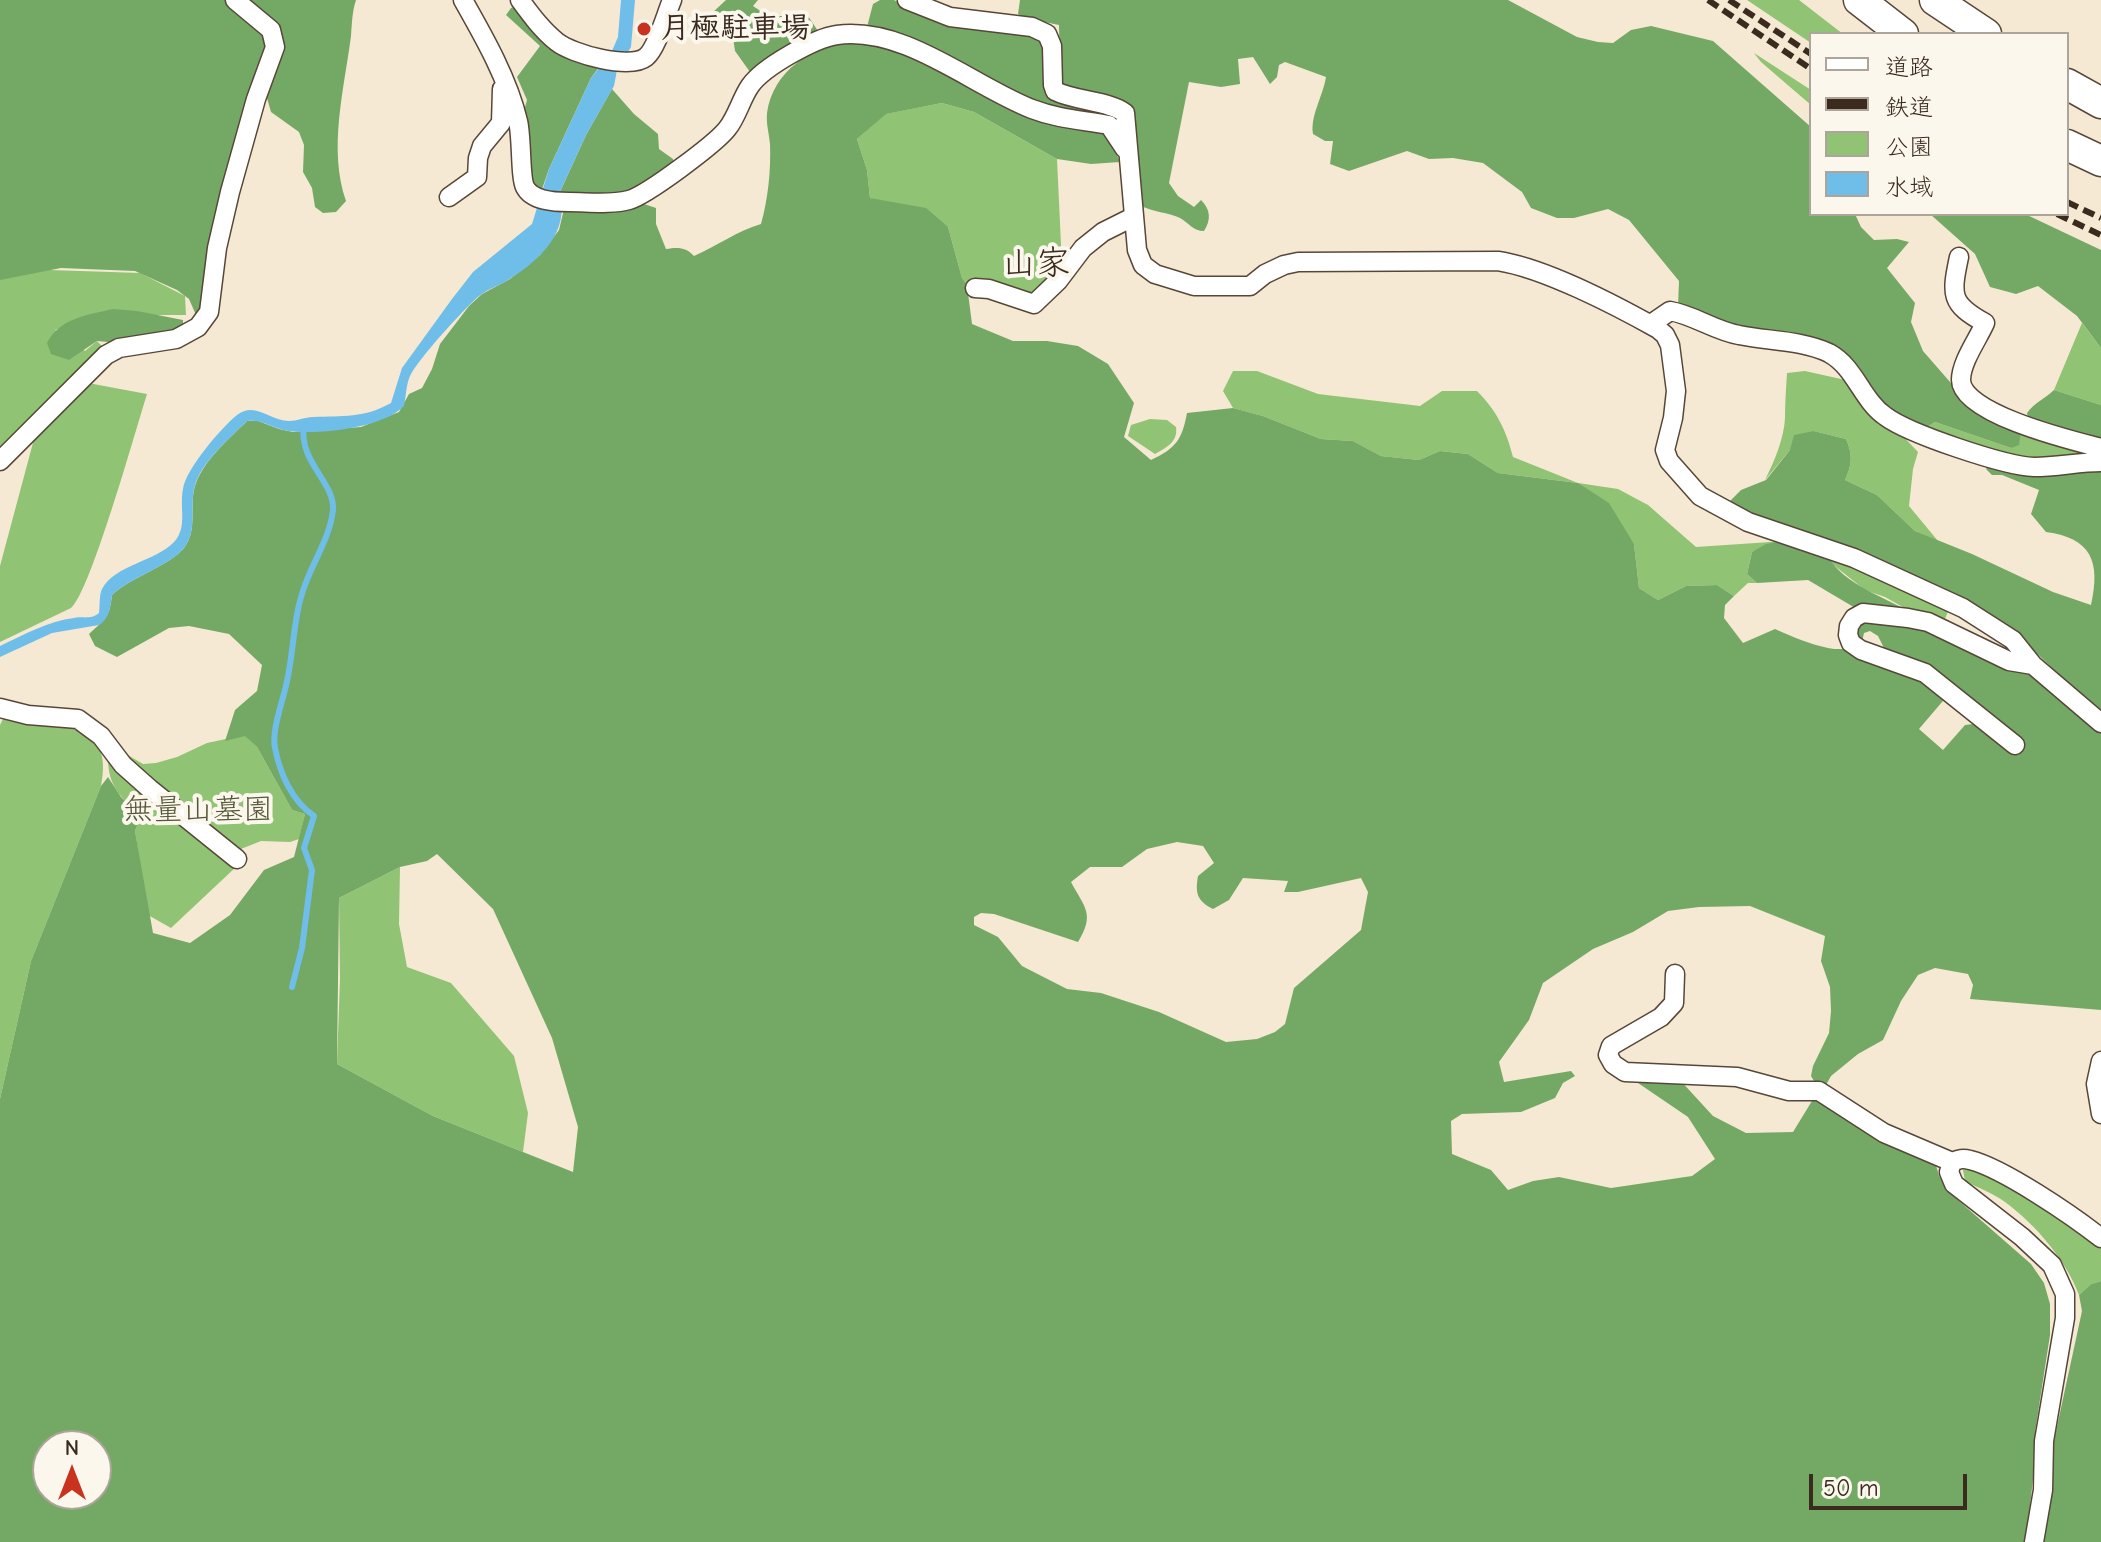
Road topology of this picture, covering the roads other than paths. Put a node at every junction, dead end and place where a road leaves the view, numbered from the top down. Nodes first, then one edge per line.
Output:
1 (235, 0) edge
2 (463, 0) edge
3 (520, 0) edge
4 (672, 0) edge
5 (907, 0) edge
6 (1859, 0) edge
7 (1935, 0) edge
8 (1900, 32) edge
9 (1983, 32) edge
10 (502, 78) junction
11 (2069, 85) edge
12 (2101, 103) edge
13 (2069, 146) edge
14 (1127, 152) junction
15 (2101, 161) edge
16 (449, 197) dead end
17 (1133, 217) junction
18 (1959, 257) dead end
19 (975, 288) dead end
20 (1651, 324) junction
21 (2101, 448) edge
22 (0, 461) edge
23 (2101, 462) edge
24 (2033, 665) junction
25 (0, 708) edge
26 (2101, 723) edge
27 (2015, 745) dead end
28 (237, 859) dead end
29 (1675, 974) dead end
30 (2101, 1061) edge
31 (2101, 1114) edge
32 (1952, 1162) junction
33 (2101, 1238) edge
34 (2034, 1542) edge

1 - 22 street
2 - 10 street
3 - 4 street
5 - 14 street
6 - 8 highway
7 - 9 highway
10 - 14 street
10 - 16 street
11 - 12 highway
13 - 15 highway
14 - 17 street
17 - 19 street
17 - 20 street
18 - 21 street
20 - 23 street
20 - 24 street
24 - 26 street
24 - 27 street
25 - 28 street
29 - 32 street
30 - 31 street
32 - 33 street
32 - 34 street

